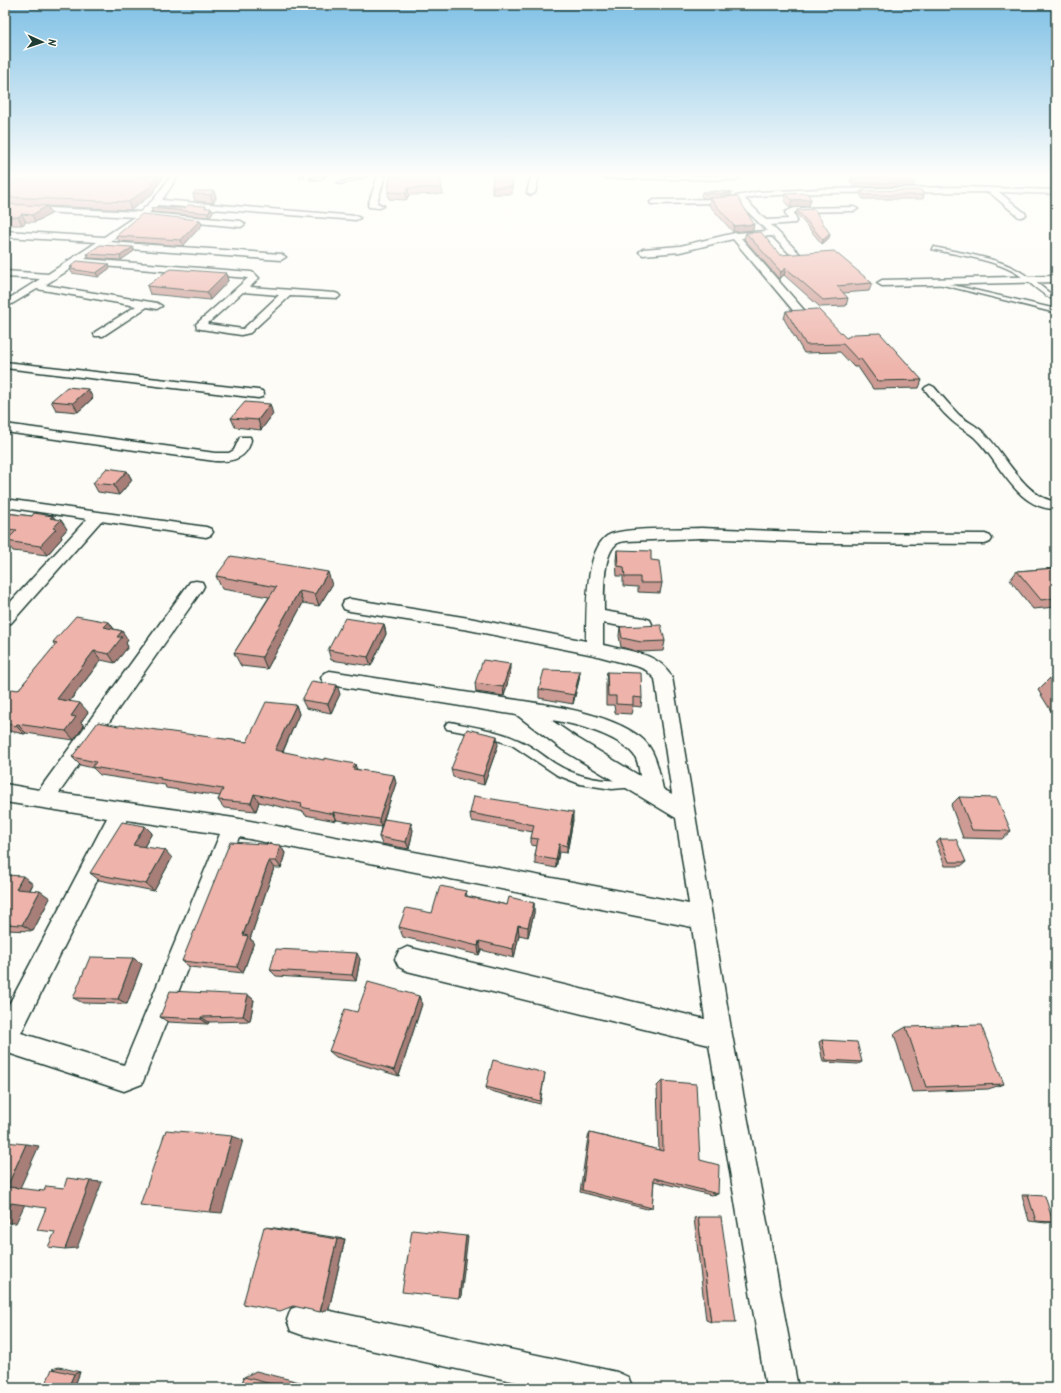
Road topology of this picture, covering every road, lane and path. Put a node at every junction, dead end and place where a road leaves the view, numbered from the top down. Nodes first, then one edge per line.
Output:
1 (90, 241) edge
2 (714, 241) edge
3 (739, 241) edge
4 (781, 241) edge
5 (102, 242) junction
6 (934, 248) dead end
7 (643, 252) dead end
8 (797, 256) edge
9 (281, 257) dead end
10 (76, 261) junction
11 (5, 274) edge
12 (51, 277) junction
13 (1030, 279) junction
14 (1056, 279) edge
15 (936, 281) junction
16 (882, 283) dead end
17 (36, 286) junction
18 (242, 289) junction
19 (287, 293) junction
20 (335, 296) dead end
21 (1056, 300) edge
22 (145, 304) junction
23 (5, 305) edge
24 (157, 306) dead end
25 (1056, 311) edge
26 (800, 312) edge
27 (99, 334) dead end
28 (5, 365) edge
29 (930, 389) dead end
30 (258, 394) dead end
31 (5, 428) edge
32 (245, 440) dead end
33 (5, 503) edge
34 (1056, 505) edge
35 (97, 517) junction
36 (206, 532) dead end
37 (985, 539) dead end
38 (196, 586) dead end
39 (350, 605) dead end
40 (596, 615) junction
41 (5, 619) edge
42 (644, 624) edge
43 (594, 649) junction
44 (330, 678) dead end
45 (521, 709) junction
46 (450, 726) dead end
47 (637, 784) junction
48 (5, 792) edge
49 (654, 794) junction
50 (43, 800) junction
51 (122, 810) junction
52 (684, 812) junction
53 (233, 827) junction
54 (702, 918) junction
55 (407, 959) dead end
56 (720, 1035) junction
57 (302, 1320) edge
58 (617, 1388) edge
59 (782, 1388) edge

1 - 5 street
2 - 7 street
3 - 26 street
4 - 8 street
5 - 9 street
5 - 10 street
6 - 13 lane
10 - 12 street
10 - 18 street
11 - 12 street
12 - 17 street
13 - 14 street
13 - 15 street
13 - 21 lane
15 - 16 street
15 - 25 lane
17 - 22 street
17 - 23 street
18 - 19 street
18 - 19 street
19 - 20 street
22 - 24 street
22 - 27 street
28 - 30 street
29 - 34 street
31 - 32 street
33 - 35 street
35 - 36 street
35 - 41 street
37 - 40 street
38 - 50 street
39 - 43 street
40 - 42 street
40 - 43 street
43 - 52 street
44 - 45 street
45 - 47 street
45 - 49 street
46 - 47 lane
47 - 49 street
48 - 50 street
49 - 52 street
50 - 51 street
51 - 53 street
51 - 53 street
52 - 54 street
53 - 54 street
54 - 56 street
55 - 56 street
56 - 59 street
57 - 58 street

